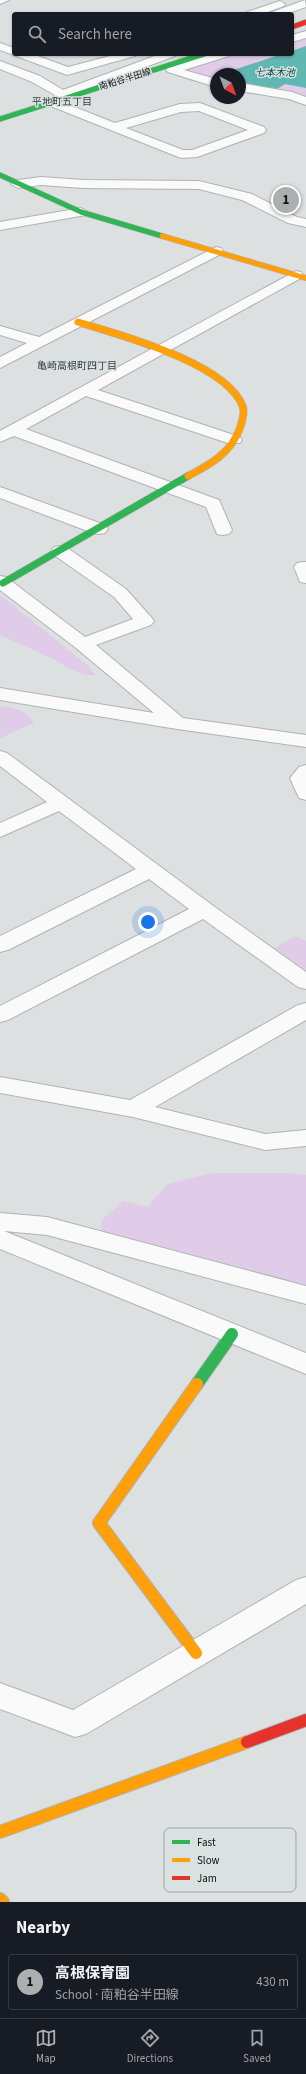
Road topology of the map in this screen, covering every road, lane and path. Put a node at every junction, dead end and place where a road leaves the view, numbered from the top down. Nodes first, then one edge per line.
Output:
1 (4, 0) edge
2 (268, 0) edge
3 (0, 1) edge
4 (306, 3) edge
5 (278, 9) edge
6 (262, 12) edge
7 (306, 22) edge
8 (294, 26) edge
9 (306, 34) edge
10 (294, 38) edge
11 (0, 46) edge
12 (12, 51) edge
13 (26, 56) edge
14 (123, 56) edge
15 (166, 56) edge
16 (197, 56) edge
17 (218, 56) edge
18 (0, 59) edge
19 (0, 65) edge
20 (17, 70) junction
21 (210, 81) edge
22 (246, 88) edge
23 (57, 99) junction
24 (306, 101) edge
25 (0, 119) edge
26 (115, 127) junction
27 (0, 175) edge
28 (18, 184) junction
29 (81, 212) junction
30 (306, 223) edge
31 (0, 226) edge
32 (216, 251) junction
33 (301, 276) edge
34 (78, 322) junction
35 (0, 330) edge
36 (40, 342) junction
37 (161, 350) junction
38 (0, 363) edge
39 (84, 390) junction
40 (7, 434) edge
41 (234, 440) junction
42 (171, 487) junction
43 (0, 492) edge
44 (99, 529) junction
45 (223, 530) dead end
46 (60, 551) junction
47 (306, 567) edge
48 (306, 578) edge
49 (1, 582) edge
50 (83, 644) junction
51 (0, 694) edge
52 (178, 723) junction
53 (306, 741) edge
54 (0, 757) edge
55 (306, 771) edge
56 (306, 794) edge
57 (61, 803) junction
58 (0, 831) edge
59 (151, 870) junction
60 (204, 910) junction
61 (0, 945) edge
62 (306, 982) edge
63 (306, 1010) edge
64 (0, 1015) edge
65 (0, 1085) edge
66 (133, 1109) junction
67 (306, 1138) edge
68 (0, 1222) edge
69 (0, 1239) edge
70 (306, 1295) edge
71 (232, 1334) junction
72 (306, 1364) edge
73 (306, 1589) edge
74 (196, 1653) junction
75 (0, 1696) edge
76 (306, 1720) edge
77 (0, 1832) edge
78 (0, 1899) edge
79 (3, 1902) edge

1 - 3 street
2 - 5 street
4 - 5 street
5 - 6 street
7 - 8 street
9 - 10 street
11 - 12 street
13 - 14 street
15 - 23 street
16 - 23 street, 南粕谷半田線
17 - 21 street
18 - 20 street
19 - 20 street
20 - 23 street
22 - 24 street
23 - 25 street, 南粕谷半田線
23 - 26 street
26 - 26 street
27 - 28 street
28 - 29 street
28 - 30 street
29 - 31 street
29 - 32 street
32 - 33 street
32 - 34 street
33 - 37 street
34 - 36 street
34 - 37 street
35 - 36 street
36 - 38 street
37 - 39 street
37 - 41 street
39 - 40 street
39 - 41 street
40 - 42 street
41 - 42 street
42 - 44 street
42 - 45 street
43 - 44 street
44 - 46 street
46 - 49 street
46 - 50 street
47 - 48 street
49 - 50 street
50 - 52 street
51 - 52 street
52 - 53 street
54 - 57 street
55 - 56 street
57 - 58 street
57 - 59 street
59 - 60 street
59 - 61 street
60 - 62 street
60 - 64 street
63 - 66 street
65 - 66 street
66 - 67 street
68 - 70 street
69 - 71 street
71 - 72 street
71 - 74 street
73 - 74 street
74 - 75 street
76 - 77 street
78 - 79 street

